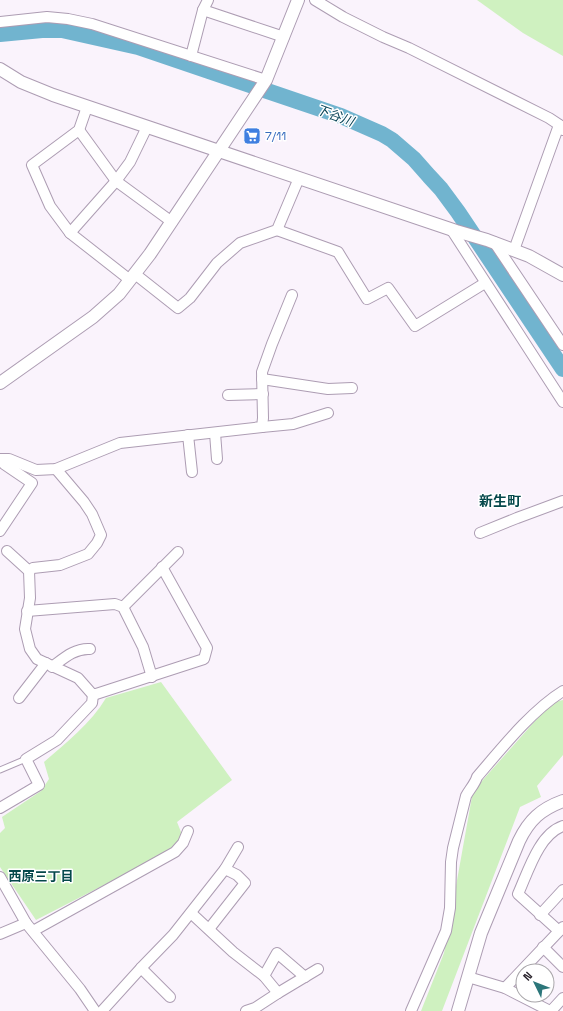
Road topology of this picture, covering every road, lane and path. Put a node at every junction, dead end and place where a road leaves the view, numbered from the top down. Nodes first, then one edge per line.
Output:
1 (208, 0) edge
2 (298, 0) edge
3 (315, 0) edge
4 (204, 10) junction
5 (0, 22) edge
6 (284, 37) junction
7 (192, 56) junction
8 (0, 70) edge
9 (266, 80) junction
10 (87, 107) junction
11 (146, 127) junction
12 (561, 127) edge
13 (79, 130) junction
14 (218, 152) junction
15 (299, 178) junction
16 (116, 181) junction
17 (172, 222) junction
18 (276, 230) junction
19 (453, 230) junction
20 (70, 233) junction
21 (490, 241) junction
22 (514, 250) junction
23 (563, 275) edge
24 (132, 277) junction
25 (485, 283) junction
26 (292, 295) dead end
27 (563, 344) edge
28 (262, 379) junction
29 (0, 383) edge
30 (352, 388) dead end
31 (263, 394) junction
32 (228, 395) dead end
33 (563, 402) edge
34 (328, 413) dead end
35 (262, 427) junction
36 (215, 433) junction
37 (188, 436) junction
38 (217, 459) dead end
39 (2, 463) edge
40 (56, 469) junction
41 (192, 472) dead end
42 (563, 502) edge
43 (0, 531) edge
44 (480, 533) dead end
45 (7, 551) dead end
46 (178, 552) dead end
47 (162, 567) junction
48 (29, 571) junction
49 (123, 607) junction
50 (27, 611) junction
51 (90, 649) dead end
52 (49, 665) junction
53 (152, 677) junction
54 (563, 691) edge
55 (93, 695) junction
56 (19, 698) dead end
57 (26, 759) junction
58 (0, 770) edge
59 (563, 801) edge
60 (0, 808) edge
61 (563, 826) edge
62 (188, 831) dead end
63 (238, 847) dead end
64 (225, 868) junction
65 (0, 877) edge
66 (563, 890) edge
67 (191, 913) junction
68 (540, 915) junction
69 (26, 922) junction
70 (209, 929) junction
71 (561, 929) edge
72 (33, 931) junction
73 (0, 934) edge
74 (543, 947) junction
75 (563, 967) edge
76 (141, 968) junction
77 (318, 969) dead end
78 (264, 976) junction
79 (305, 977) junction
80 (468, 977) junction
81 (505, 988) junction
82 (278, 993) junction
83 (170, 997) dead end
84 (563, 998) edge
85 (96, 1011) edge
86 (102, 1011) edge
87 (246, 1011) edge
88 (411, 1011) edge
89 (458, 1011) edge
90 (551, 1011) edge

1 - 4 street
2 - 6 street
3 - 12 street
4 - 6 street
4 - 7 street
5 - 7 street
6 - 9 street
7 - 9 street
8 - 10 street
9 - 14 street
10 - 11 street
10 - 13 street
11 - 14 street
11 - 16 street
12 - 22 street
13 - 16 street
13 - 20 street
14 - 15 street
14 - 17 street
15 - 18 street
15 - 19 street
16 - 17 street
16 - 20 street
17 - 24 street
18 - 24 street
18 - 25 street
19 - 21 street
19 - 25 street
20 - 24 street
21 - 22 street
21 - 27 street
22 - 23 street
24 - 29 street
25 - 33 street
26 - 28 street
28 - 30 street
28 - 31 street
31 - 32 street
31 - 35 street
34 - 35 street
35 - 36 street
36 - 37 street
36 - 38 street
37 - 40 street
37 - 41 street
39 - 40 street
39 - 43 street
40 - 48 street
42 - 44 street
45 - 48 street
46 - 47 street
47 - 49 street
47 - 53 street
48 - 50 street
49 - 50 street
49 - 53 street
50 - 52 street
51 - 52 street
52 - 55 street
52 - 56 street
53 - 55 street
54 - 88 street
55 - 57 street
57 - 58 lane
57 - 60 street
59 - 80 street
61 - 68 street
62 - 72 street
63 - 64 street
64 - 67 street
64 - 70 street
65 - 69 street
66 - 68 street
67 - 70 street
67 - 76 street
68 - 71 street
69 - 72 street
69 - 73 street
70 - 78 street
71 - 74 street
72 - 85 street
74 - 75 street
74 - 81 street
76 - 83 street
76 - 86 street
77 - 79 street
78 - 79 street
78 - 82 street
79 - 82 street
80 - 81 street
80 - 89 street
81 - 90 street
82 - 87 street
84 - 90 street

